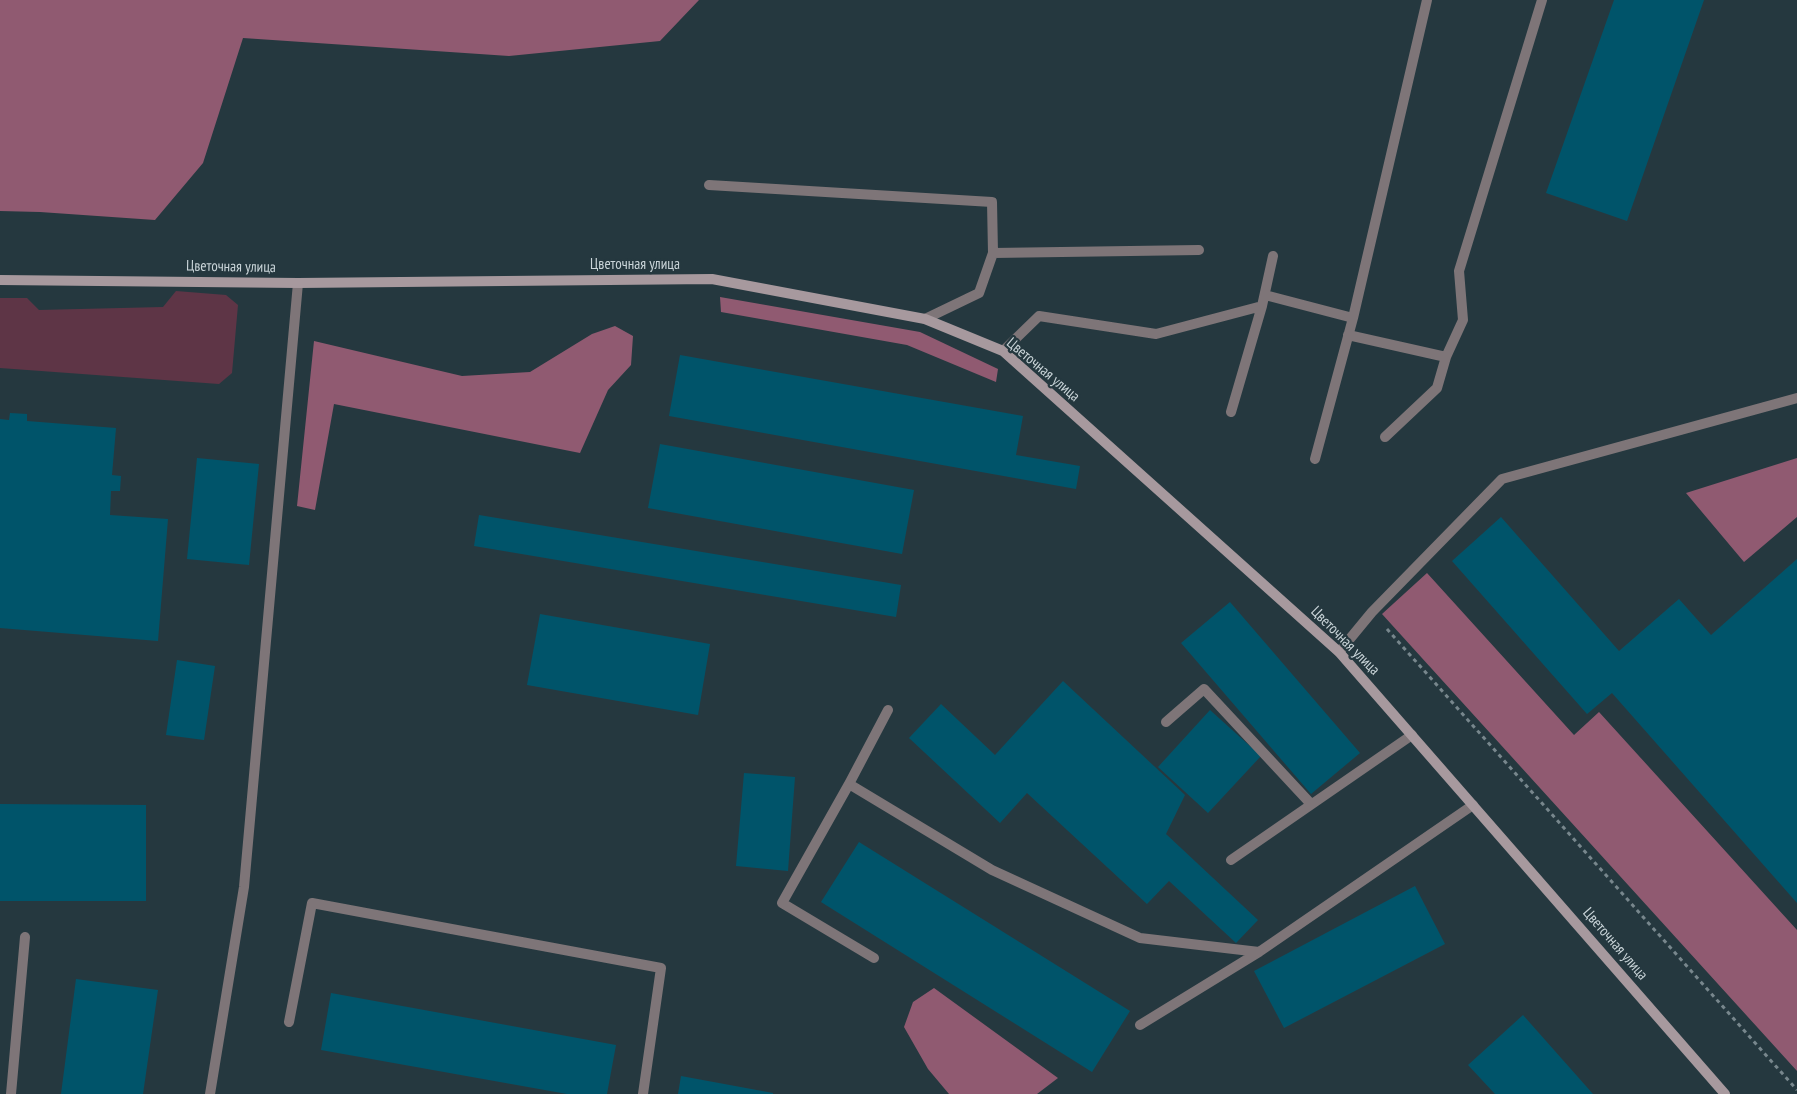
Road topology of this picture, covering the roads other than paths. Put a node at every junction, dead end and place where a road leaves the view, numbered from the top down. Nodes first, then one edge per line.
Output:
1 (1427, 0) edge
2 (1542, 0) edge
3 (709, 185) dead end
4 (1199, 250) dead end
5 (993, 253) junction
6 (1273, 256) dead end
7 (0, 280) edge
8 (298, 283) junction
9 (1264, 294) junction
10 (1262, 306) junction
11 (1353, 318) junction
12 (925, 319) junction
13 (1348, 335) junction
14 (1003, 351) junction
15 (1446, 357) junction
16 (1797, 398) edge
17 (1231, 412) dead end
18 (1385, 437) dead end
19 (1315, 459) dead end
20 (1339, 652) junction
21 (888, 710) dead end
22 (1166, 722) dead end
23 (1412, 735) junction
24 (849, 784) junction
25 (1311, 804) junction
26 (1473, 805) junction
27 (1231, 860) dead end
28 (25, 937) dead end
29 (1259, 952) junction
30 (874, 958) dead end
31 (289, 1022) dead end
32 (1140, 1025) dead end
33 (11, 1094) edge
34 (210, 1094) edge
35 (643, 1094) edge
36 (1726, 1094) edge

1 - 11 lane
2 - 15 lane
3 - 5 lane
4 - 5 lane
5 - 12 lane
6 - 9 lane
7 - 8 street, Цветочная улица
8 - 12 street, Цветочная улица
8 - 34 lane
9 - 10 lane
9 - 11 lane
10 - 14 lane
10 - 17 lane
11 - 13 lane
12 - 14 street, Цветочная улица
13 - 15 lane
13 - 19 lane
14 - 20 street, Цветочная улица
15 - 18 lane
16 - 20 lane
20 - 23 street, Цветочная улица
21 - 24 lane
22 - 25 lane
23 - 25 lane
23 - 26 street, Цветочная улица
24 - 29 lane
24 - 30 lane
25 - 27 lane
26 - 29 lane
26 - 36 street, Цветочная улица
28 - 33 lane
29 - 32 lane
31 - 35 lane

